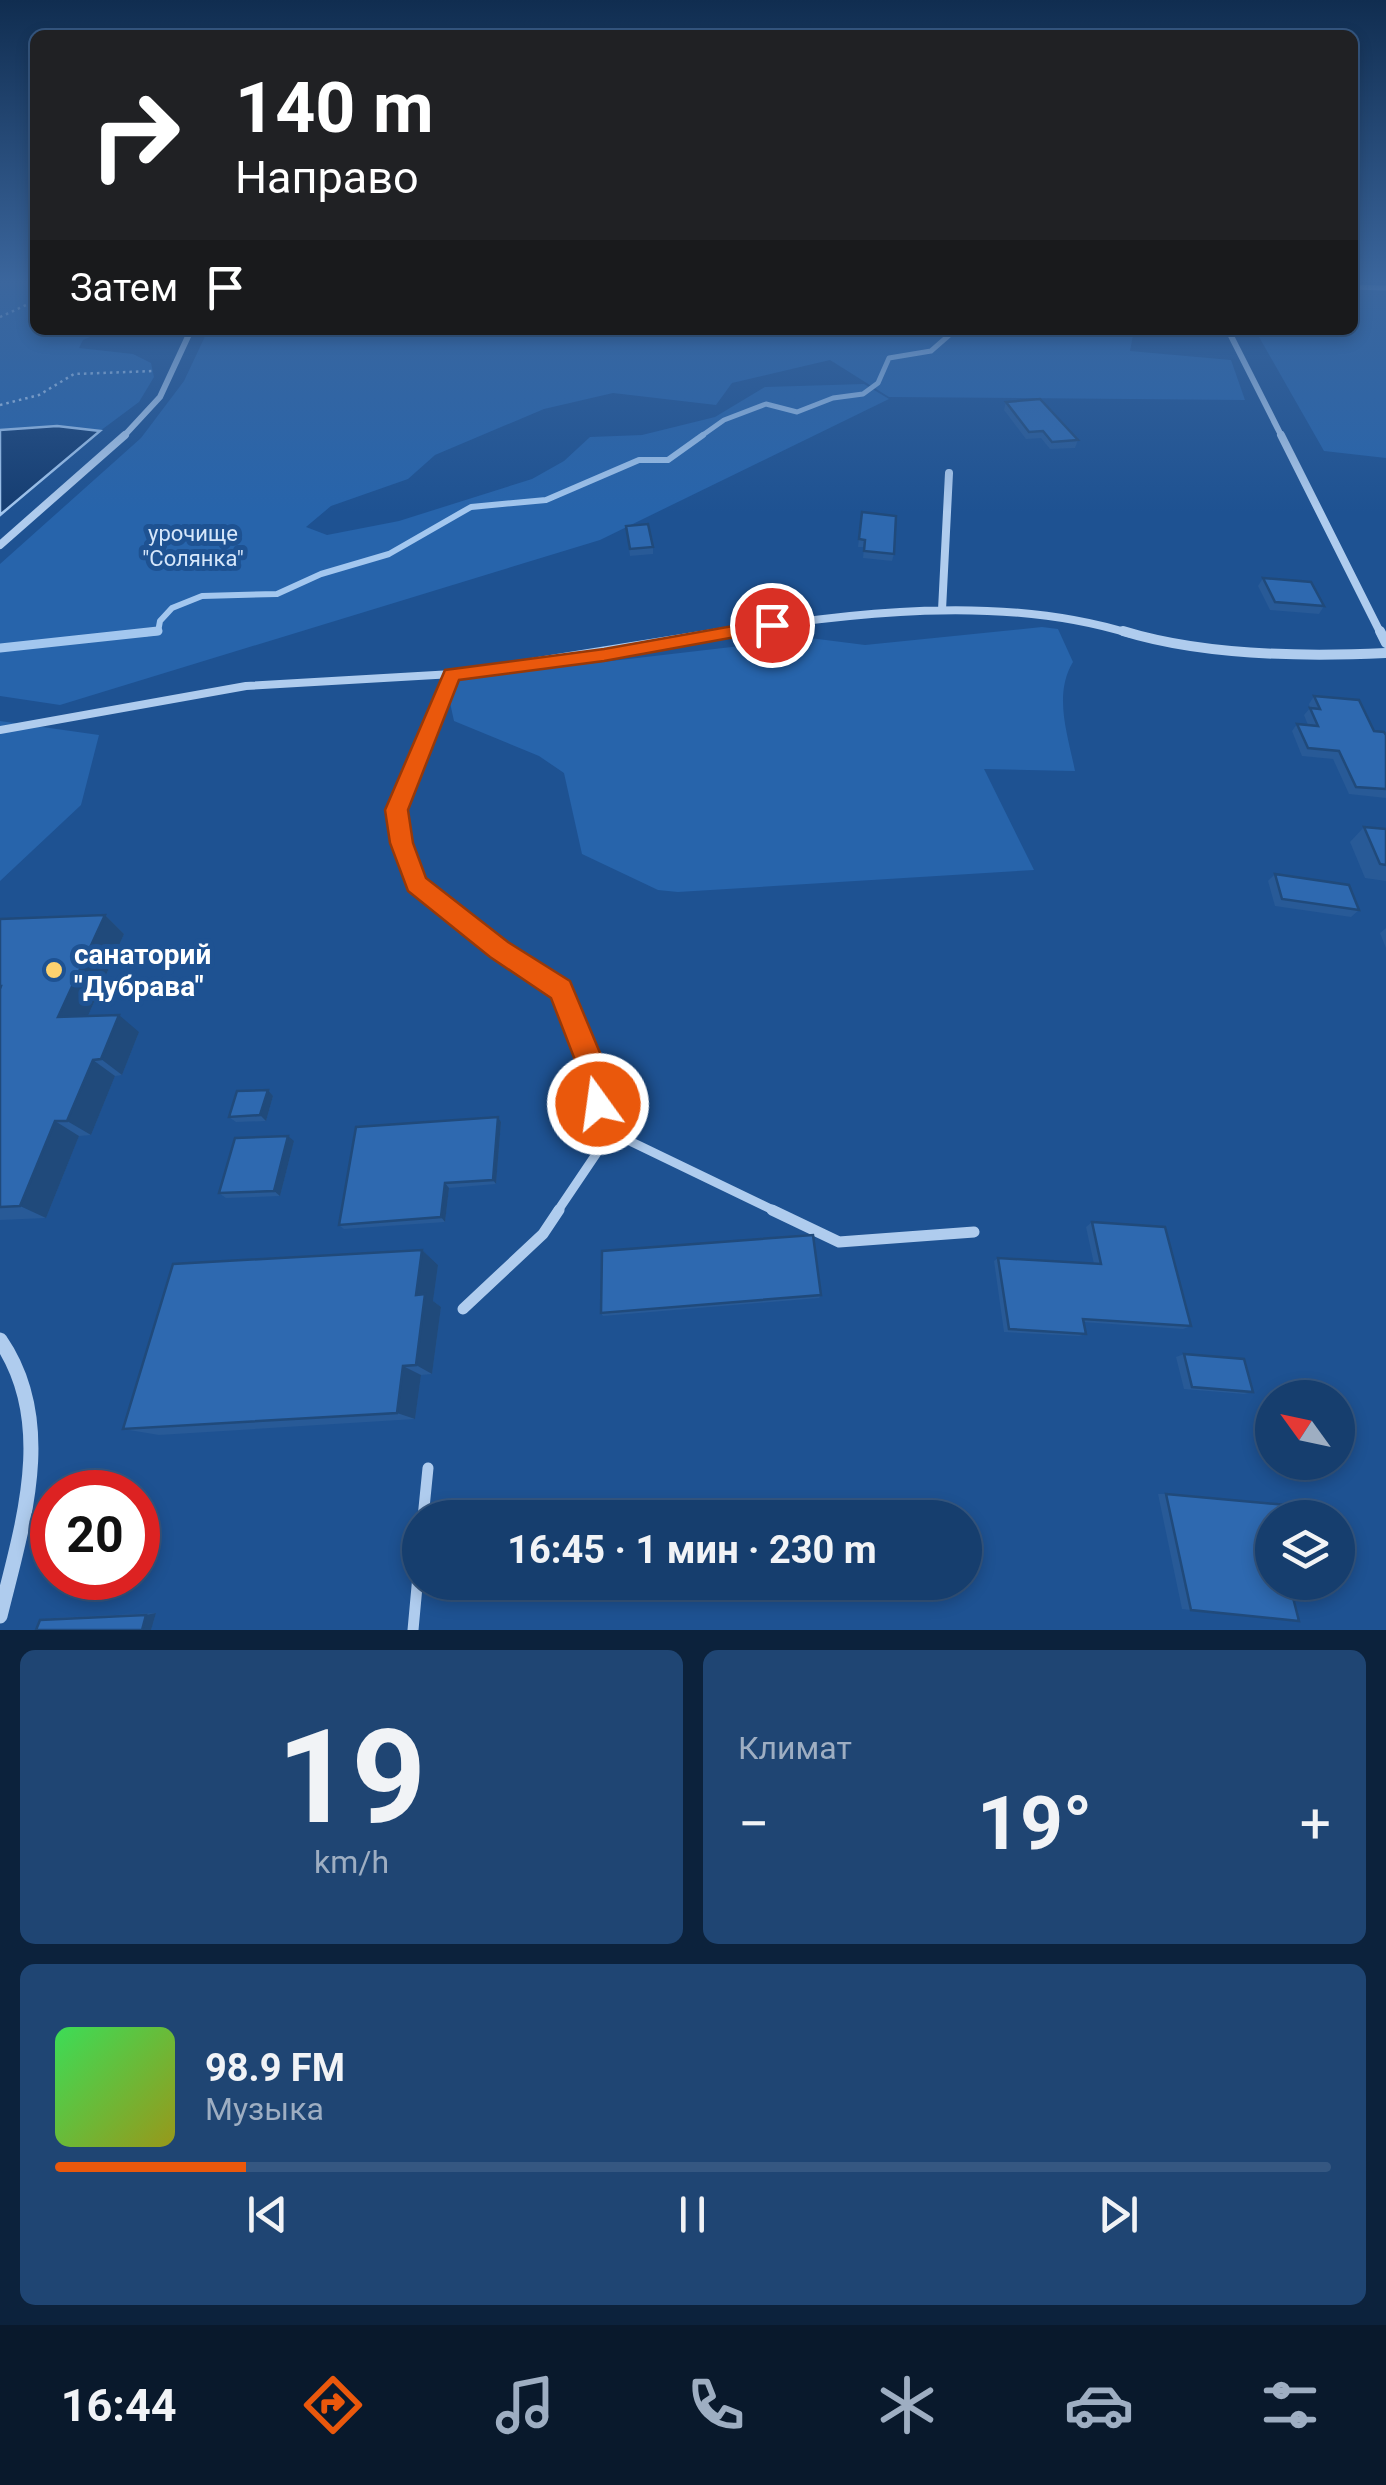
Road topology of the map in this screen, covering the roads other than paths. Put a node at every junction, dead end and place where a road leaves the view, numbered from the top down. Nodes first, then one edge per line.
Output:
1 (176, 360) edge
2 (1243, 360) edge
3 (949, 473) dead end
4 (0, 545) edge
5 (942, 610) junction
6 (1386, 643) edge
7 (1386, 653) edge
8 (452, 674) junction
9 (470, 674) joint
10 (0, 730) edge
11 (611, 1132) junction
12 (974, 1232) dead end
13 (464, 1310) dead end
14 (0, 1340) edge
15 (428, 1468) dead end
16 (425, 1500) edge
17 (416, 1600) edge
18 (0, 1616) edge
19 (413, 1630) edge

1 - 4 street
2 - 6 street
3 - 5 street
5 - 7 street
5 - 9 street
8 - 9 lane
8 - 10 lane
8 - 11 lane
11 - 12 lane
11 - 13 lane
14 - 18 street
15 - 16 lane
17 - 19 lane

